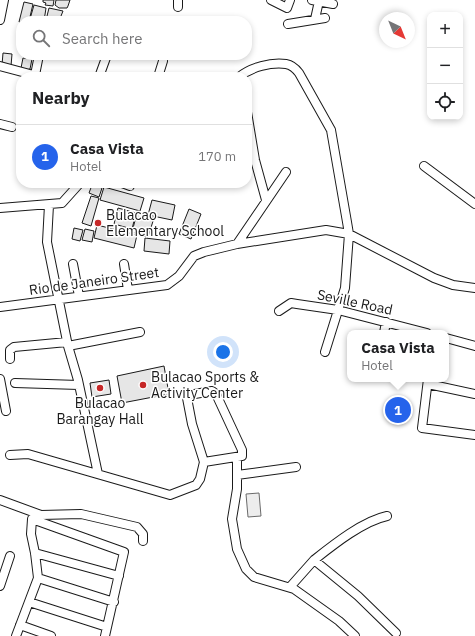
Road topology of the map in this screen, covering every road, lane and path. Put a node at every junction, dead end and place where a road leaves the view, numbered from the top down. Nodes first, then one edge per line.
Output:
1 (4, 0) edge
2 (271, 0) edge
3 (290, 0) edge
4 (315, 1) edge
5 (333, 4) dead end
6 (325, 18) dead end
7 (315, 19) junction
8 (0, 20) edge
9 (288, 24) dead end
10 (40, 60) edge
11 (105, 60) edge
12 (163, 61) dead end
13 (0, 66) edge
14 (23, 72) edge
15 (38, 72) edge
16 (101, 72) edge
17 (160, 72) edge
18 (246, 72) edge
19 (0, 124) edge
20 (12, 127) dead end
21 (252, 142) edge
22 (424, 166) dead end
23 (286, 172) dead end
24 (76, 188) edge
25 (266, 200) junction
26 (475, 204) edge
27 (49, 205) junction
28 (0, 208) edge
29 (348, 234) junction
30 (237, 244) junction
31 (73, 264) dead end
32 (124, 264) dead end
33 (475, 288) edge
34 (128, 290) junction
35 (79, 296) junction
36 (59, 299) junction
37 (0, 307) edge
38 (338, 310) junction
39 (279, 311) dead end
40 (386, 322) junction
41 (385, 330) edge
42 (416, 330) edge
43 (140, 332) dead end
44 (449, 339) edge
45 (67, 344) junction
46 (475, 346) edge
47 (325, 352) dead end
48 (10, 359) dead end
49 (0, 379) edge
50 (428, 382) edge
51 (432, 382) edge
52 (15, 383) dead end
53 (79, 385) junction
54 (475, 394) edge
55 (6, 411) dead end
56 (475, 435) edge
57 (10, 454) dead end
58 (236, 458) junction
59 (204, 462) junction
60 (296, 467) dead end
61 (98, 474) junction
62 (237, 475) junction
63 (0, 500) edge
64 (387, 516) dead end
65 (143, 542) dead end
66 (35, 553) junction
67 (10, 556) dead end
68 (314, 560) junction
69 (119, 576) junction
70 (38, 578) junction
71 (0, 586) edge
72 (290, 587) junction
73 (29, 602) junction
74 (114, 602) junction
75 (20, 625) junction
76 (107, 627) junction
77 (396, 633) dead end
78 (16, 636) edge
79 (51, 636) edge
80 (105, 636) edge
81 (355, 636) edge

1 - 8 street
2 - 3 street
4 - 5 street
4 - 7 street
6 - 7 street
7 - 9 street
10 - 15 street
11 - 16 street
12 - 17 street
13 - 14 street
18 - 29 street
19 - 20 street
21 - 25 street
22 - 26 street
23 - 25 street
24 - 27 street
25 - 30 street
27 - 28 street
27 - 36 street
29 - 30 street, Rio de Janeiro Street
29 - 33 street, Rio de Janeiro Street
29 - 38 street
30 - 34 street, Rio de Janeiro Street
31 - 35 street
32 - 34 street
34 - 35 street, Rio de Janeiro Street
35 - 36 street, Rio de Janeiro Street
36 - 37 street, Rio de Janeiro Street
36 - 45 street
38 - 39 street, Seville Road
38 - 40 street, Seville Road
38 - 47 street
40 - 41 street
40 - 42 street, Seville Road
43 - 45 street
44 - 46 street
45 - 48 street
45 - 53 street
49 - 55 street
50 - 56 street
51 - 54 street
52 - 53 street
53 - 61 street
57 - 61 street
58 - 59 street
58 - 59 street
58 - 62 street
59 - 61 street
60 - 62 street
62 - 72 street
63 - 65 street
64 - 68 street
66 - 69 street
66 - 69 street
66 - 70 street
67 - 71 street
68 - 72 street
68 - 77 street
69 - 74 street
70 - 73 street
70 - 74 street
72 - 81 street
73 - 75 street
73 - 76 street
74 - 76 street
75 - 78 street
75 - 79 street
76 - 80 street

